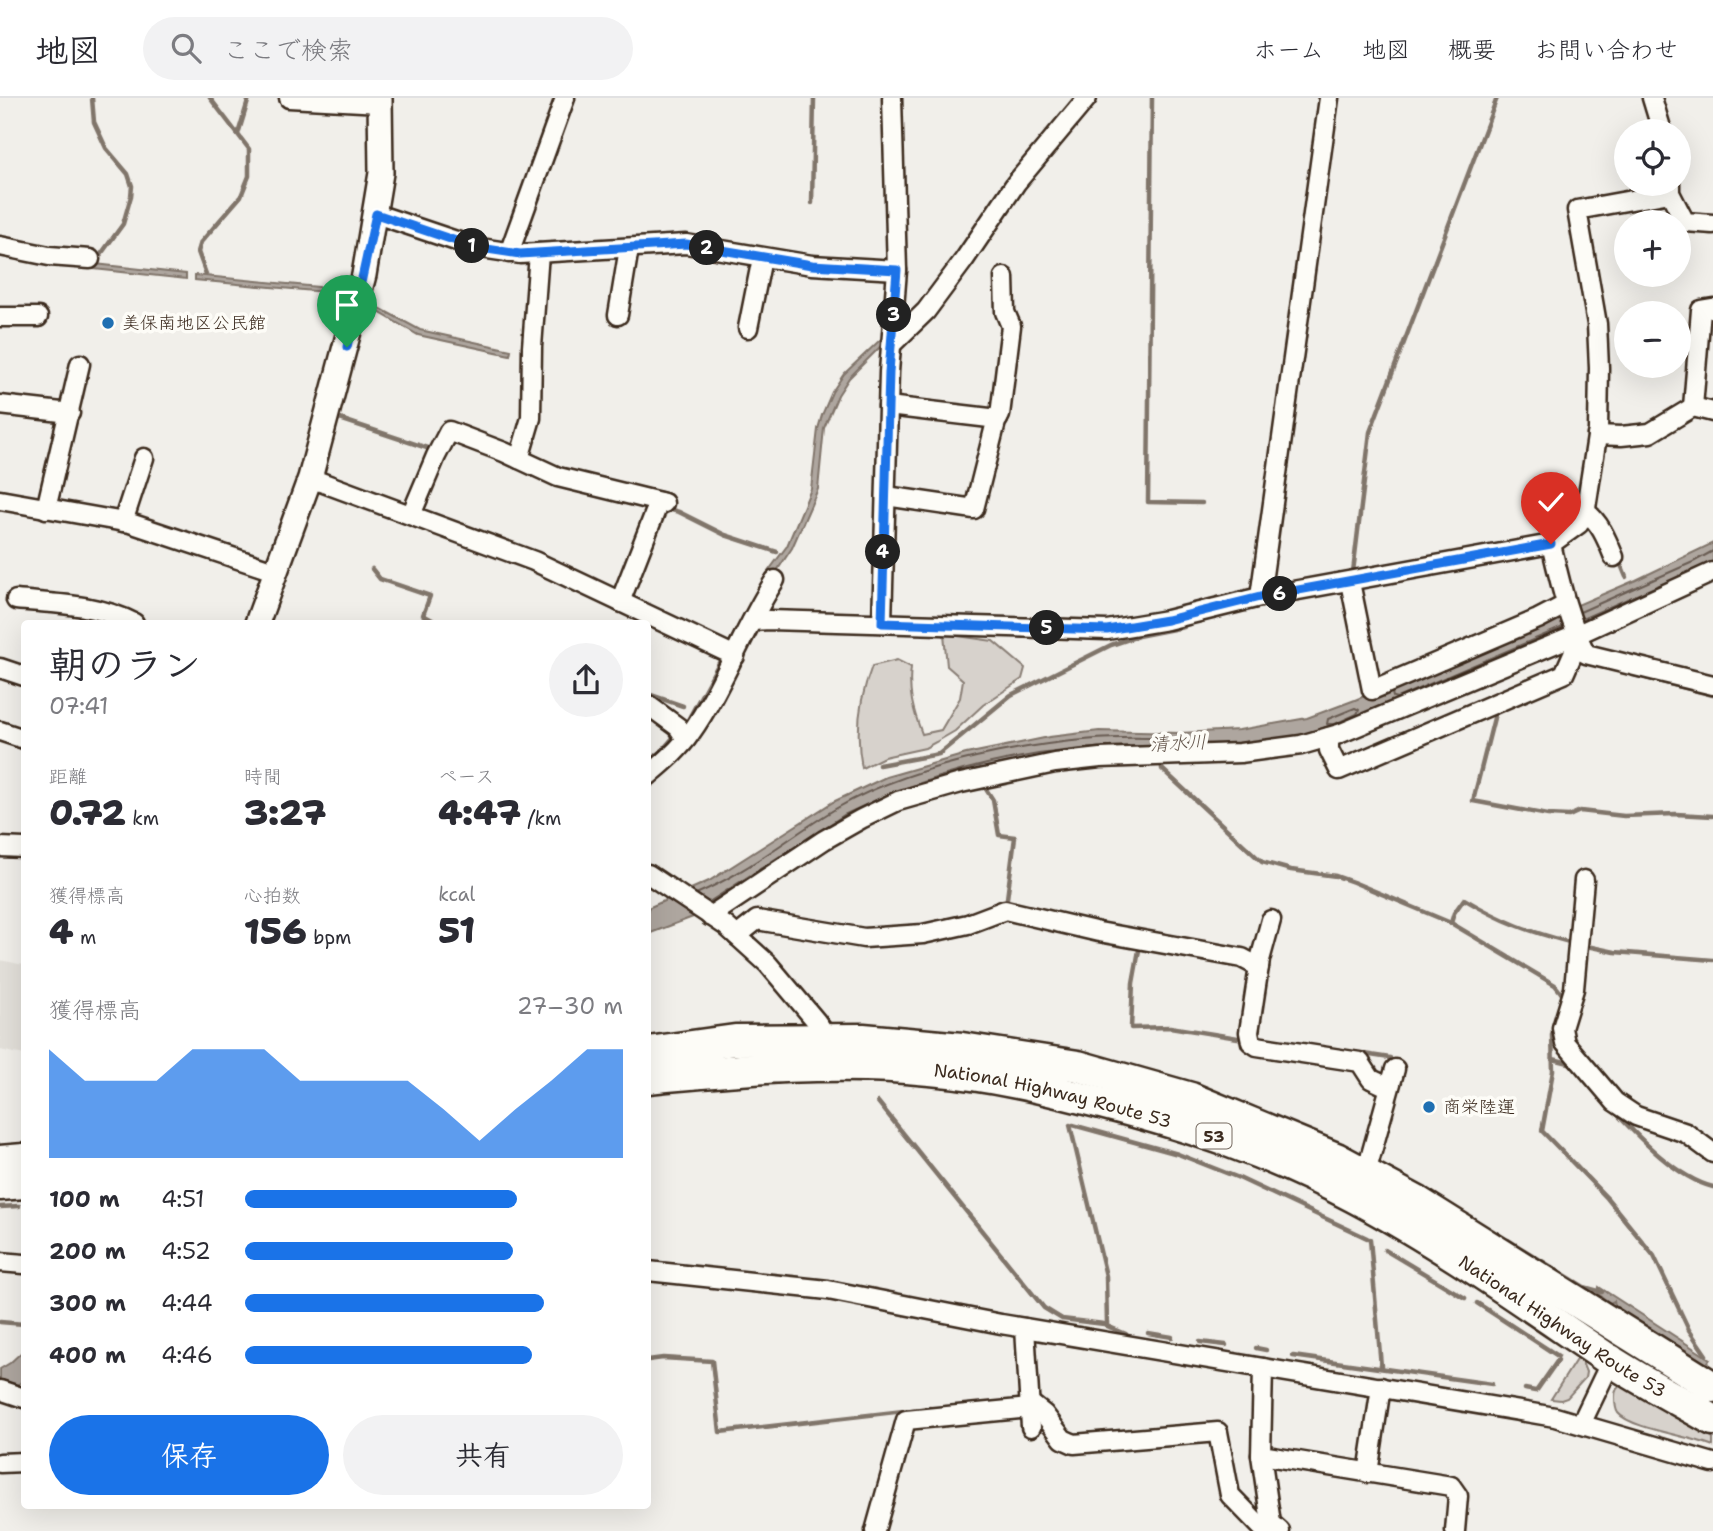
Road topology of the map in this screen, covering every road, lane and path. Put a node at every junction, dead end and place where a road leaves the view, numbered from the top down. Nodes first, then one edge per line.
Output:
1 (289, 98) edge
2 (565, 98) edge
3 (892, 98) edge
4 (1087, 98) edge
5 (1329, 98) edge
6 (1652, 98) edge
7 (380, 100) edge
8 (1658, 119) edge
9 (1636, 196) edge
10 (1674, 196) edge
11 (376, 214) junction
12 (1713, 224) edge
13 (0, 246) edge
14 (629, 248) junction
15 (509, 253) junction
16 (539, 253) junction
17 (762, 258) junction
18 (90, 259) dead end
19 (897, 270) junction
20 (1004, 276) dead end
21 (1713, 308) edge
22 (618, 315) dead end
23 (0, 317) edge
24 (38, 317) dead end
25 (748, 328) dead end
26 (891, 344) junction
27 (80, 364) dead end
28 (0, 405) edge
29 (888, 406) junction
30 (1693, 407) junction
31 (1713, 412) edge
32 (70, 414) junction
33 (998, 419) junction
34 (1597, 435) junction
35 (144, 458) dead end
36 (519, 459) junction
37 (310, 478) junction
38 (886, 496) junction
39 (0, 500) edge
40 (46, 509) junction
41 (1585, 511) junction
42 (411, 515) junction
43 (123, 522) junction
44 (1551, 544) junction
45 (1614, 556) dead end
46 (276, 572) junction
47 (1713, 572) edge
48 (775, 580) dead end
49 (1350, 582) junction
50 (1260, 597) junction
51 (16, 600) dead end
52 (620, 603) junction
53 (1565, 605) junction
54 (71, 606) junction
55 (65, 620) edge
56 (128, 620) edge
57 (258, 620) edge
58 (752, 621) junction
59 (882, 623) junction
60 (1578, 638) junction
61 (735, 656) junction
62 (0, 668) edge
63 (21, 675) edge
64 (1713, 685) edge
65 (651, 707) edge
66 (0, 731) edge
67 (1328, 737) junction
68 (21, 738) edge
69 (686, 739) junction
70 (651, 773) edge
71 (0, 847) edge
72 (21, 848) edge
73 (651, 876) edge
74 (1584, 880) dead end
75 (710, 916) junction
76 (1271, 920) dead end
77 (737, 936) junction
78 (1259, 967) junction
79 (829, 1038) junction
80 (651, 1052) edge
81 (841, 1066) junction
82 (1395, 1069) dead end
83 (651, 1078) edge
84 (1388, 1087) junction
85 (1713, 1153) edge
86 (21, 1158) edge
87 (0, 1161) edge
88 (21, 1183) edge
89 (0, 1185) edge
90 (1361, 1186) junction
91 (0, 1262) edge
92 (21, 1264) edge
93 (651, 1271) edge
94 (1025, 1328) junction
95 (1627, 1334) junction
96 (1611, 1360) junction
97 (1263, 1368) junction
98 (1381, 1387) junction
99 (1713, 1387) edge
100 (0, 1390) edge
101 (21, 1397) edge
102 (1030, 1405) junction
103 (1713, 1420) edge
104 (1581, 1424) junction
105 (1031, 1427) dead end
106 (1261, 1455) junction
107 (21, 1462) edge
108 (0, 1463) edge
109 (1713, 1463) edge
110 (1368, 1473) junction
111 (875, 1531) edge
112 (1265, 1531) edge
113 (1280, 1531) edge
114 (1455, 1531) edge

1 - 7 street
2 - 15 street
3 - 19 street
4 - 26 street
5 - 50 street
6 - 8 street
7 - 11 street
9 - 34 street
10 - 12 street
11 - 15 street
11 - 37 street
13 - 18 street
14 - 16 street
14 - 17 street
14 - 22 street
15 - 16 street
16 - 36 street
17 - 19 street
17 - 25 street
19 - 26 street
20 - 33 street
21 - 30 street
23 - 24 street
26 - 29 street
27 - 32 street
28 - 32 street
29 - 33 street
29 - 38 street
30 - 31 street
30 - 34 street
32 - 40 street
33 - 38 street
34 - 41 street
35 - 43 street
36 - 42 street
36 - 52 street
37 - 42 street
37 - 46 street
38 - 59 street
39 - 40 street
40 - 43 street
41 - 44 street
41 - 45 street
42 - 52 street
43 - 46 street
44 - 49 street
44 - 53 street
46 - 57 street
47 - 60 street
48 - 58 street
49 - 50 street
49 - 53 street
50 - 59 street
51 - 54 street
52 - 61 street
53 - 60 street
54 - 55 street
54 - 56 street
58 - 59 street
58 - 61 street
60 - 64 street
60 - 67 street
60 - 67 street
61 - 69 street
62 - 63 street
65 - 69 street
66 - 68 street
67 - 75 street
69 - 70 street
71 - 72 street
73 - 75 street
74 - 85 street
75 - 77 street
76 - 78 street
77 - 78 street
77 - 79 street
78 - 84 street
79 - 80 highway, National Highway Route 53 / 53
79 - 81 street
79 - 90 highway, National Highway Route 53 / 53
81 - 83 highway, National Highway Route 53 / 53
81 - 90 highway, National Highway Route 53 / 53
82 - 84 street
84 - 90 street
86 - 87 highway
88 - 89 highway
90 - 95 highway, National Highway Route 53 / 53
90 - 96 highway, National Highway Route 53 / 53
91 - 92 street
93 - 94 street
94 - 97 street
94 - 102 street
95 - 96 street
95 - 99 highway, National Highway Route 53 / 53
96 - 103 highway, National Highway Route 53 / 53
96 - 104 street
97 - 98 street
97 - 106 street
98 - 104 street
98 - 110 street
100 - 101 street
102 - 105 street
102 - 111 street
102 - 112 street
104 - 109 street
106 - 110 street
106 - 113 street
107 - 108 street
110 - 114 street

